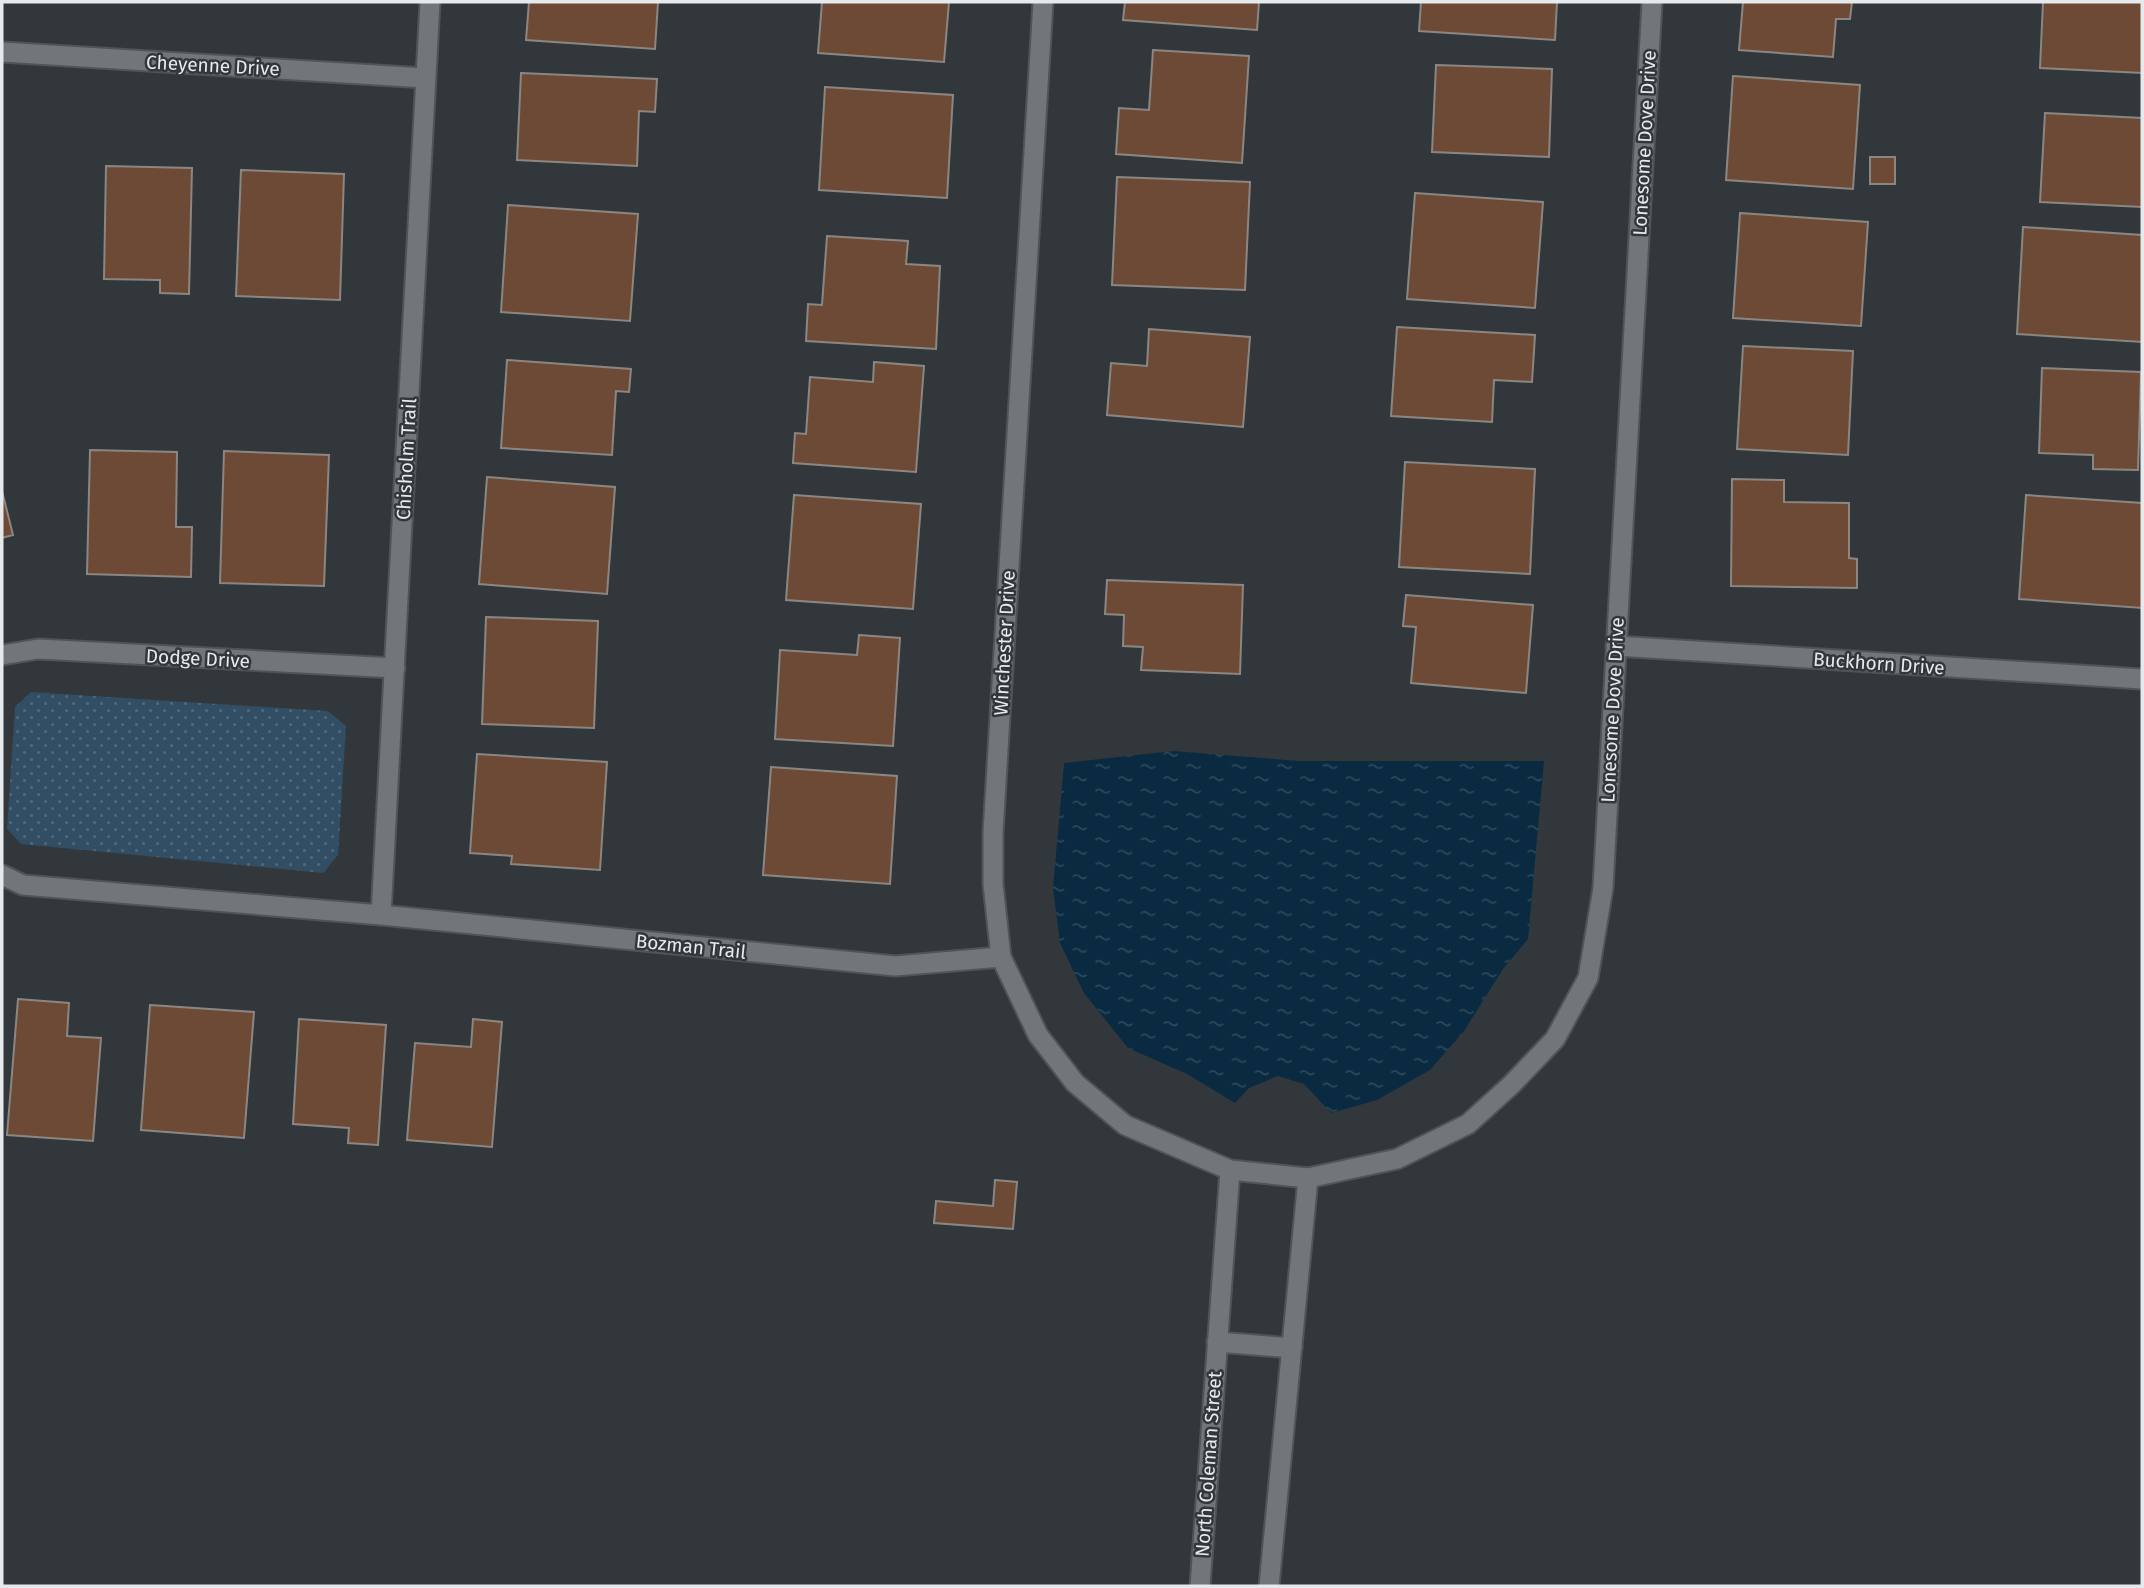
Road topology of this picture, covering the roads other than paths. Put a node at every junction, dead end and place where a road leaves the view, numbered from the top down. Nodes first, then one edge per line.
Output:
1 (430, 2) edge
2 (1043, 2) edge
3 (1652, 2) edge
4 (2, 52) edge
5 (425, 78) junction
6 (1616, 646) junction
7 (2, 655) edge
8 (395, 668) junction
9 (2142, 679) edge
10 (2, 875) edge
11 (381, 915) junction
12 (1001, 957) junction
13 (1230, 1170) junction
14 (1308, 1178) junction
15 (1217, 1342) junction
16 (1292, 1348) junction
17 (1200, 1586) edge
18 (1269, 1586) edge

1 - 5 street, Chisholm Trail
2 - 12 street, Winchester Drive
3 - 6 street, Lonesome Dove Drive
4 - 5 street, Cheyenne Drive
5 - 8 street, Chisholm Trail
6 - 9 street, Buckhorn Drive
6 - 14 street, Lonesome Dove Drive
7 - 8 street, Dodge Drive
8 - 11 street, Chisholm Trail
10 - 11 street
11 - 12 street, Bozman Trail
12 - 13 street, Winchester Drive
13 - 14 street, Lonesome Dove Drive
13 - 15 street, North Coleman Street
14 - 16 street
15 - 16 street
15 - 17 street, North Coleman Street
16 - 18 street

